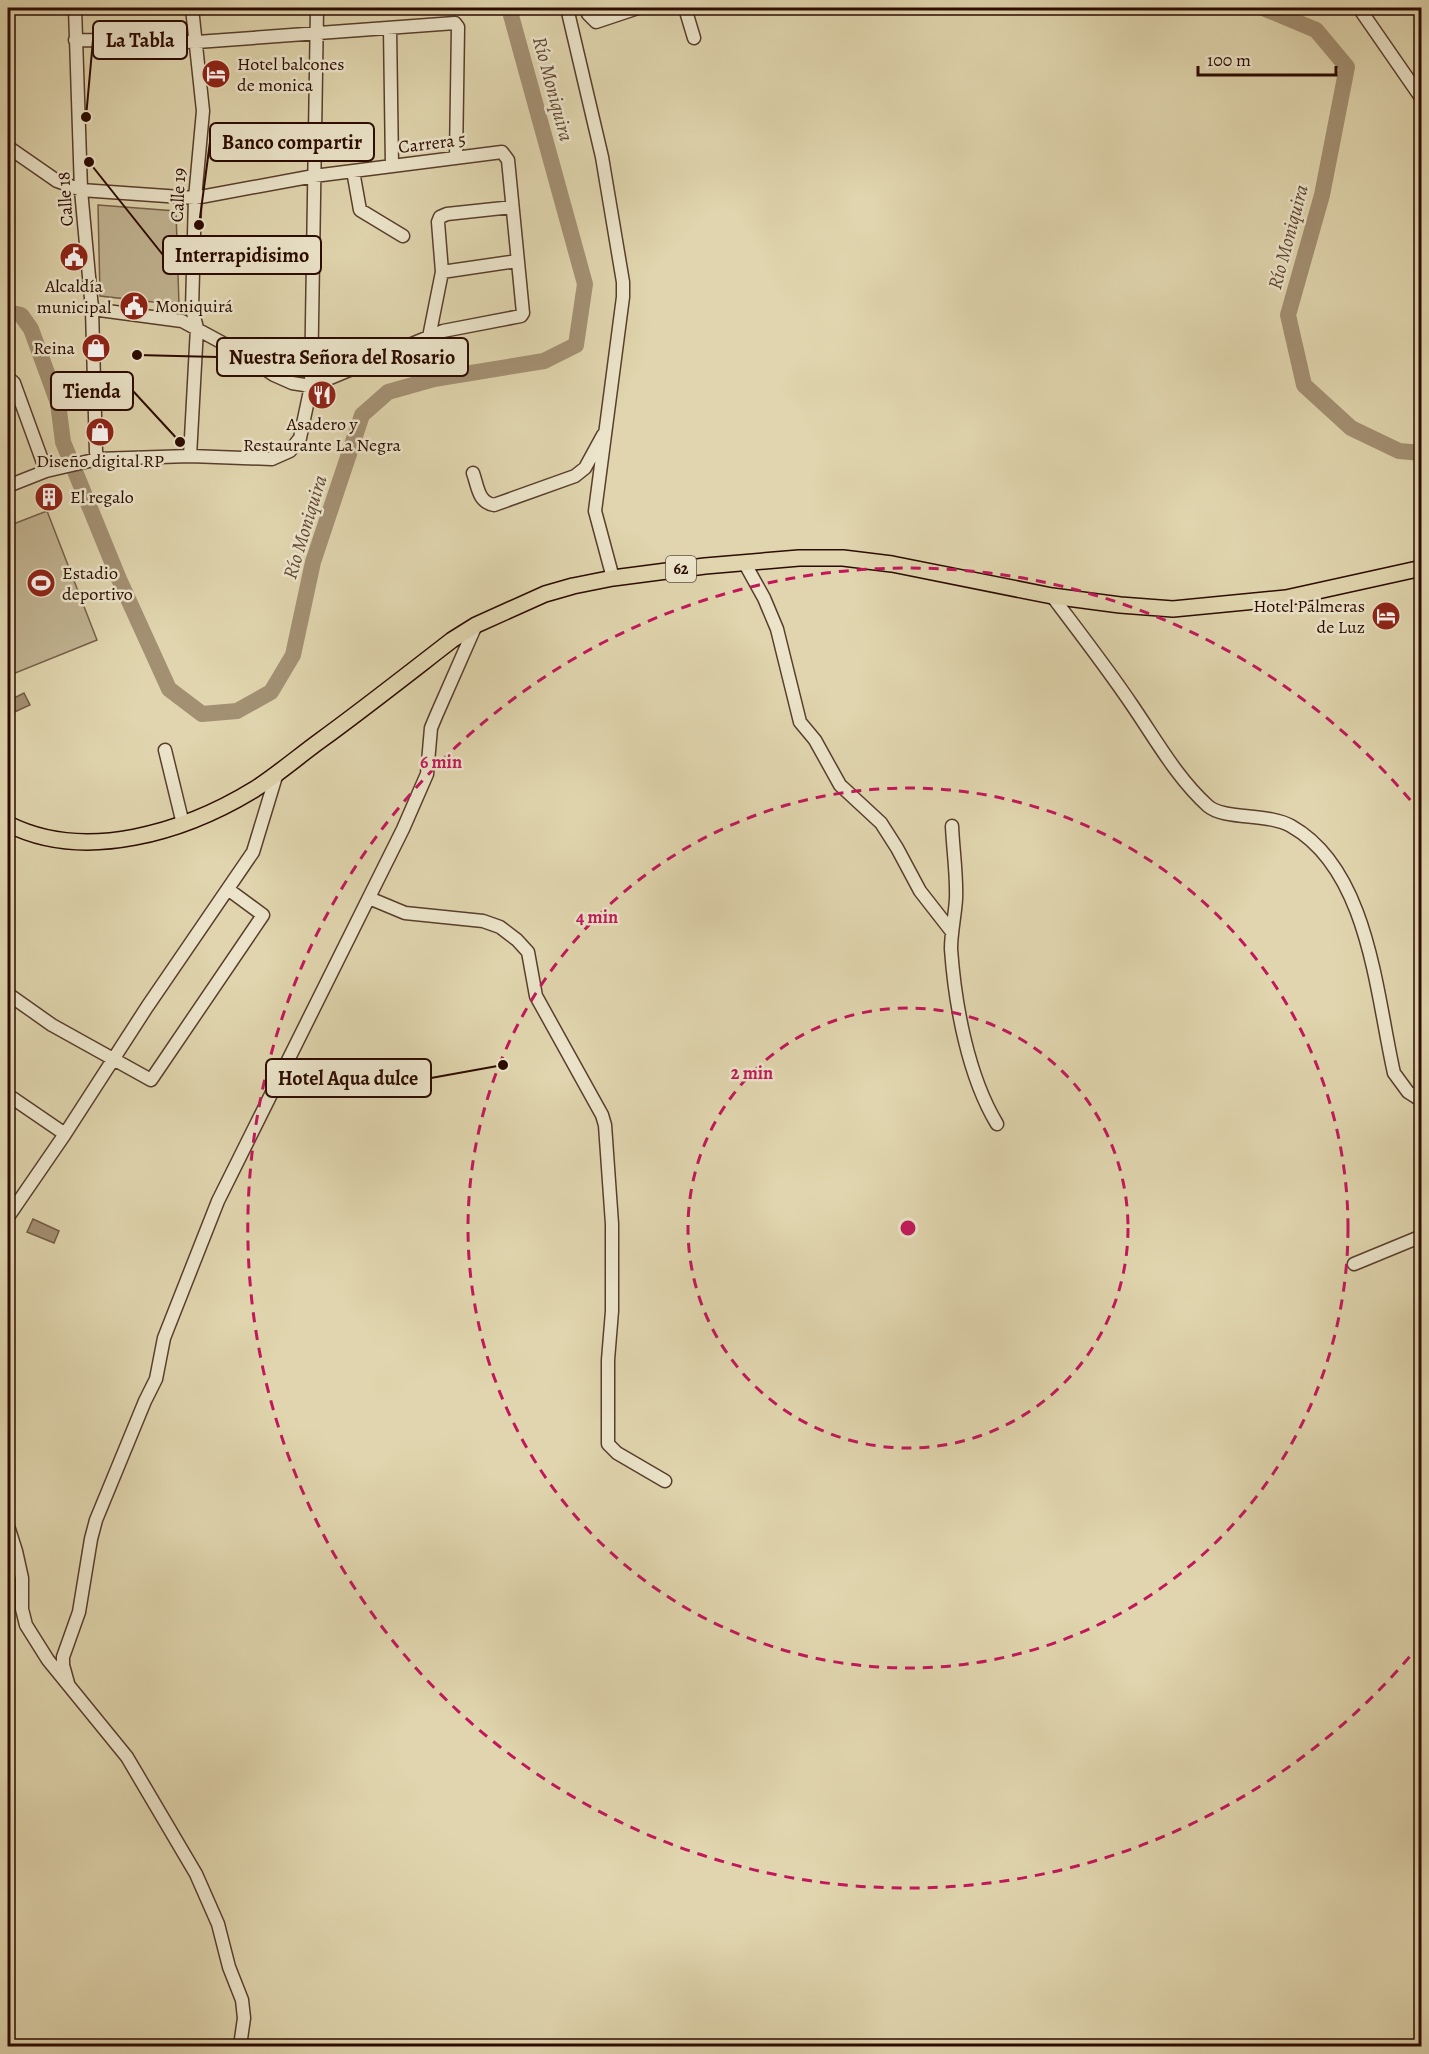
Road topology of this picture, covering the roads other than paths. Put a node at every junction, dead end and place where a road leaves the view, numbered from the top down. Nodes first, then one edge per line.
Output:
1 (75, 8) edge
2 (192, 8) edge
3 (317, 8) edge
4 (638, 8) edge
5 (685, 8) edge
6 (1359, 8) edge
7 (589, 11) edge
8 (568, 12) edge
9 (390, 28) junction
10 (316, 33) junction
11 (694, 38) dead end
12 (75, 40) junction
13 (197, 42) junction
14 (1422, 99) edge
15 (8, 147) edge
16 (456, 158) junction
17 (392, 166) junction
18 (353, 171) junction
19 (314, 176) junction
20 (81, 190) junction
21 (195, 198) junction
22 (512, 207) junction
23 (403, 237) dead end
24 (517, 261) junction
25 (442, 272) junction
26 (92, 309) junction
27 (197, 328) junction
28 (429, 337) junction
29 (8, 381) edge
30 (311, 386) junction
31 (606, 430) junction
32 (190, 456) junction
33 (93, 460) junction
34 (46, 471) junction
35 (473, 473) dead end
36 (8, 486) edge
37 (744, 562) junction
38 (1422, 568) edge
39 (613, 578) junction
40 (1052, 596) junction
41 (476, 625) junction
42 (165, 750) dead end
43 (277, 771) junction
44 (8, 824) edge
45 (183, 824) junction
46 (952, 826) dead end
47 (229, 890) junction
48 (369, 898) junction
49 (952, 932) junction
50 (8, 994) edge
51 (113, 1058) junction
52 (8, 1095) edge
53 (1422, 1101) edge
54 (997, 1124) dead end
55 (65, 1134) junction
56 (8, 1217) edge
57 (1422, 1236) edge
58 (1354, 1264) dead end
59 (665, 1481) dead end
60 (8, 1526) edge
61 (68, 1683) junction
62 (240, 2046) edge

1 - 12 street, Calle 18
2 - 13 street, Calle 19
3 - 10 street
4 - 7 street
5 - 11 street
6 - 14 street
7 - 8 street
8 - 31 street
9 - 10 street
9 - 16 street
9 - 17 street
10 - 13 street
10 - 19 street
12 - 13 street
12 - 20 street, Calle 18
13 - 21 street, Calle 19
15 - 20 street, Carrera 5
16 - 17 street, Carrera 5
16 - 22 street, Carrera 5
17 - 18 street, Carrera 5
18 - 19 street, Carrera 5
18 - 23 street
19 - 21 street, Carrera 5
19 - 30 street
20 - 21 street, Carrera 5
20 - 26 street, Calle 18
21 - 27 street, Calle 19
22 - 24 street
22 - 25 street
24 - 25 street
24 - 28 street
25 - 28 street
26 - 27 street
26 - 33 street, Calle 18
27 - 30 street
27 - 32 street, Calle 19
28 - 30 street
29 - 34 street
30 - 32 street
31 - 35 street
31 - 39 street
32 - 33 street
33 - 34 street
34 - 36 street
37 - 39 main road, 62
37 - 40 main road, 62
37 - 49 street
38 - 40 main road, 62
39 - 41 main road, 62
40 - 53 street
41 - 43 main road, 62
41 - 48 street
42 - 45 street
43 - 45 main road, 62
43 - 47 street
44 - 45 main road, 62
46 - 49 street
47 - 51 street
47 - 51 street
48 - 59 street
48 - 61 street
49 - 54 street
50 - 51 street
51 - 55 street
52 - 55 street
55 - 56 street
57 - 58 street
60 - 61 street
61 - 62 street

